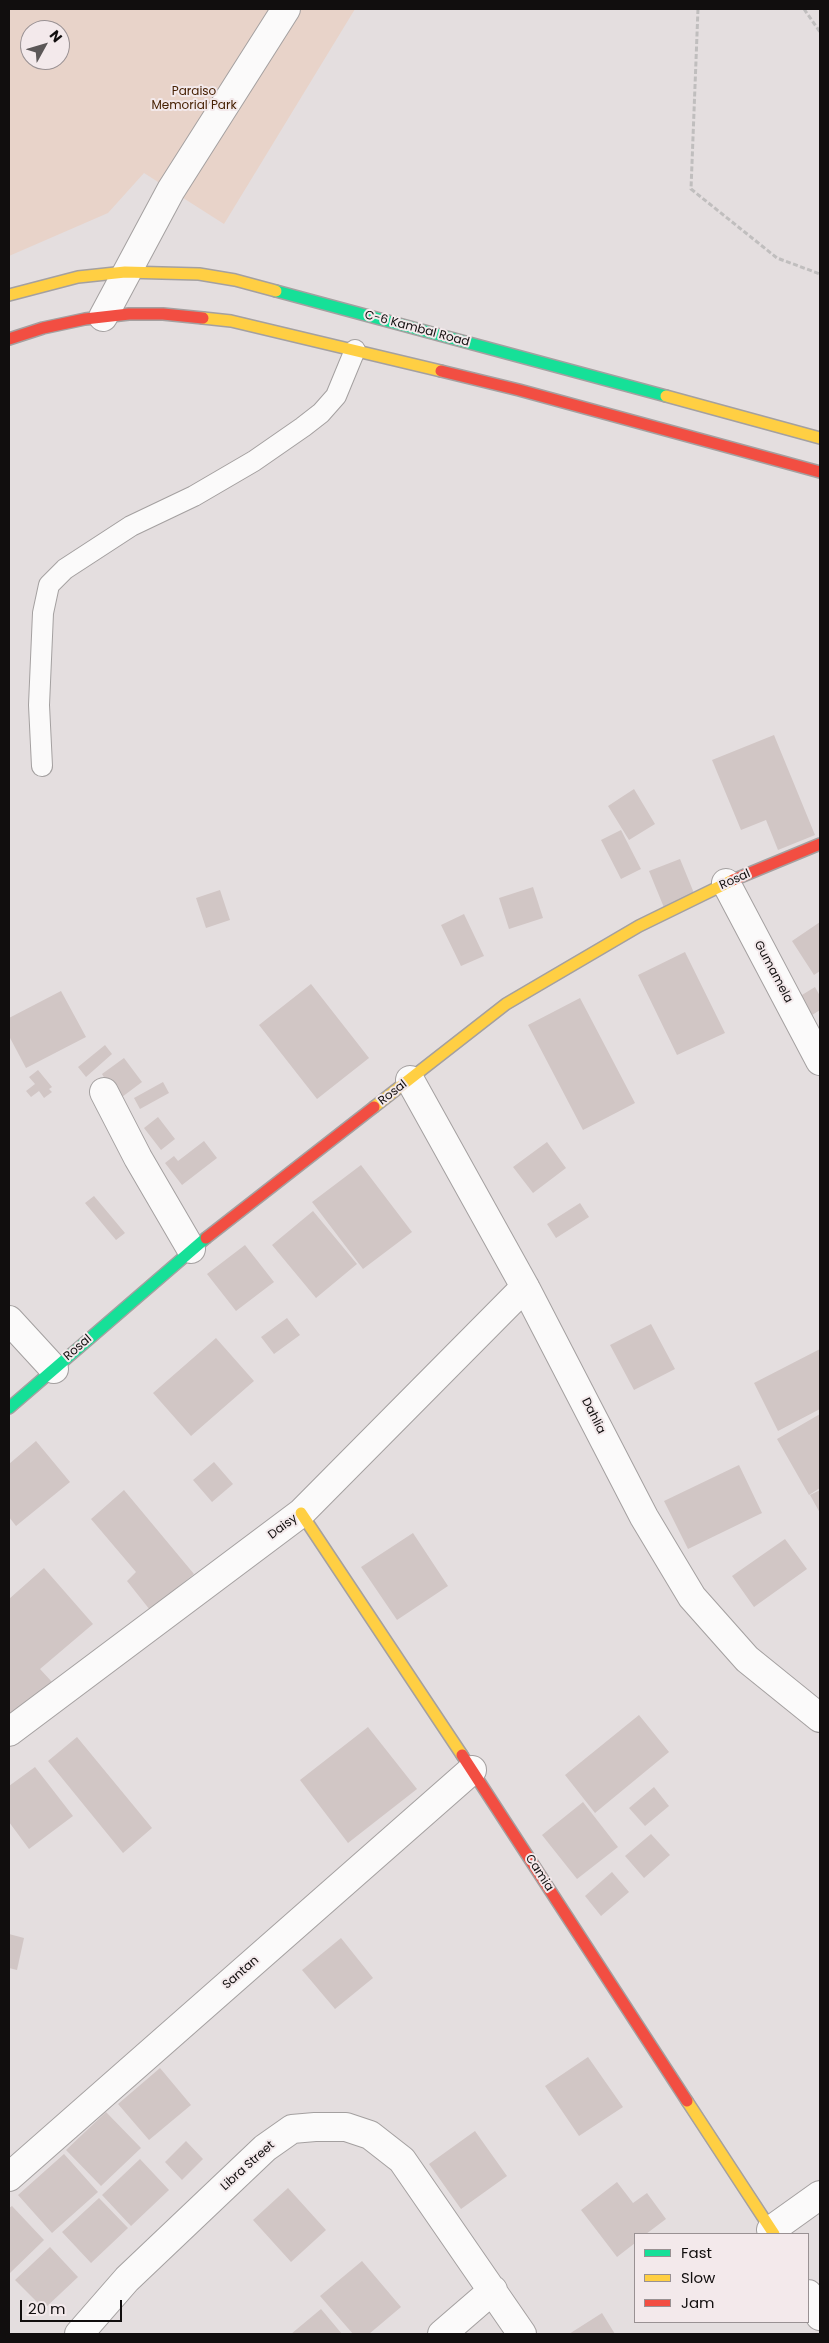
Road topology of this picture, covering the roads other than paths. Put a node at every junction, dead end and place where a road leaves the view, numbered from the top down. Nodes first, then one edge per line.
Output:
1 (286, 9) edge
2 (125, 272) junction
3 (9, 294) edge
4 (103, 317) junction
5 (9, 340) edge
6 (355, 350) junction
7 (820, 438) edge
8 (820, 472) edge
9 (42, 766) dead end
10 (820, 844) edge
11 (726, 884) junction
12 (820, 1061) edge
13 (410, 1080) junction
14 (104, 1092) dead end
15 (191, 1248) junction
16 (525, 1287) junction
17 (9, 1320) edge
18 (54, 1369) junction
19 (9, 1408) edge
20 (301, 1513) junction
21 (820, 1718) edge
22 (9, 1732) edge
23 (472, 1770) junction
24 (9, 2177) edge
25 (820, 2195) edge
26 (773, 2232) edge
27 (493, 2290) junction
28 (809, 2296) edge
29 (820, 2316) edge
30 (79, 2334) edge
31 (442, 2334) edge
32 (522, 2334) edge

1 - 2 street
2 - 3 street, C-6 Kambal Road
2 - 4 street
2 - 7 street, C-6 Kambal Road
4 - 5 street
4 - 6 street
6 - 8 street
6 - 9 lane
10 - 11 street, Rosal
11 - 12 street, Gumamela
11 - 13 street, Rosal
13 - 15 street, Rosal
13 - 16 street, Dahlia
14 - 15 street
15 - 18 street, Rosal
16 - 20 street, Daisy
16 - 21 street, Dahlia
17 - 18 street
18 - 19 street, Rosal
20 - 22 street, Daisy
20 - 23 street, Camia
23 - 24 street, Santan
23 - 26 street, Camia
25 - 26 street
27 - 30 street, Libra Street
27 - 31 street
27 - 32 street, Libra Street
28 - 29 street

